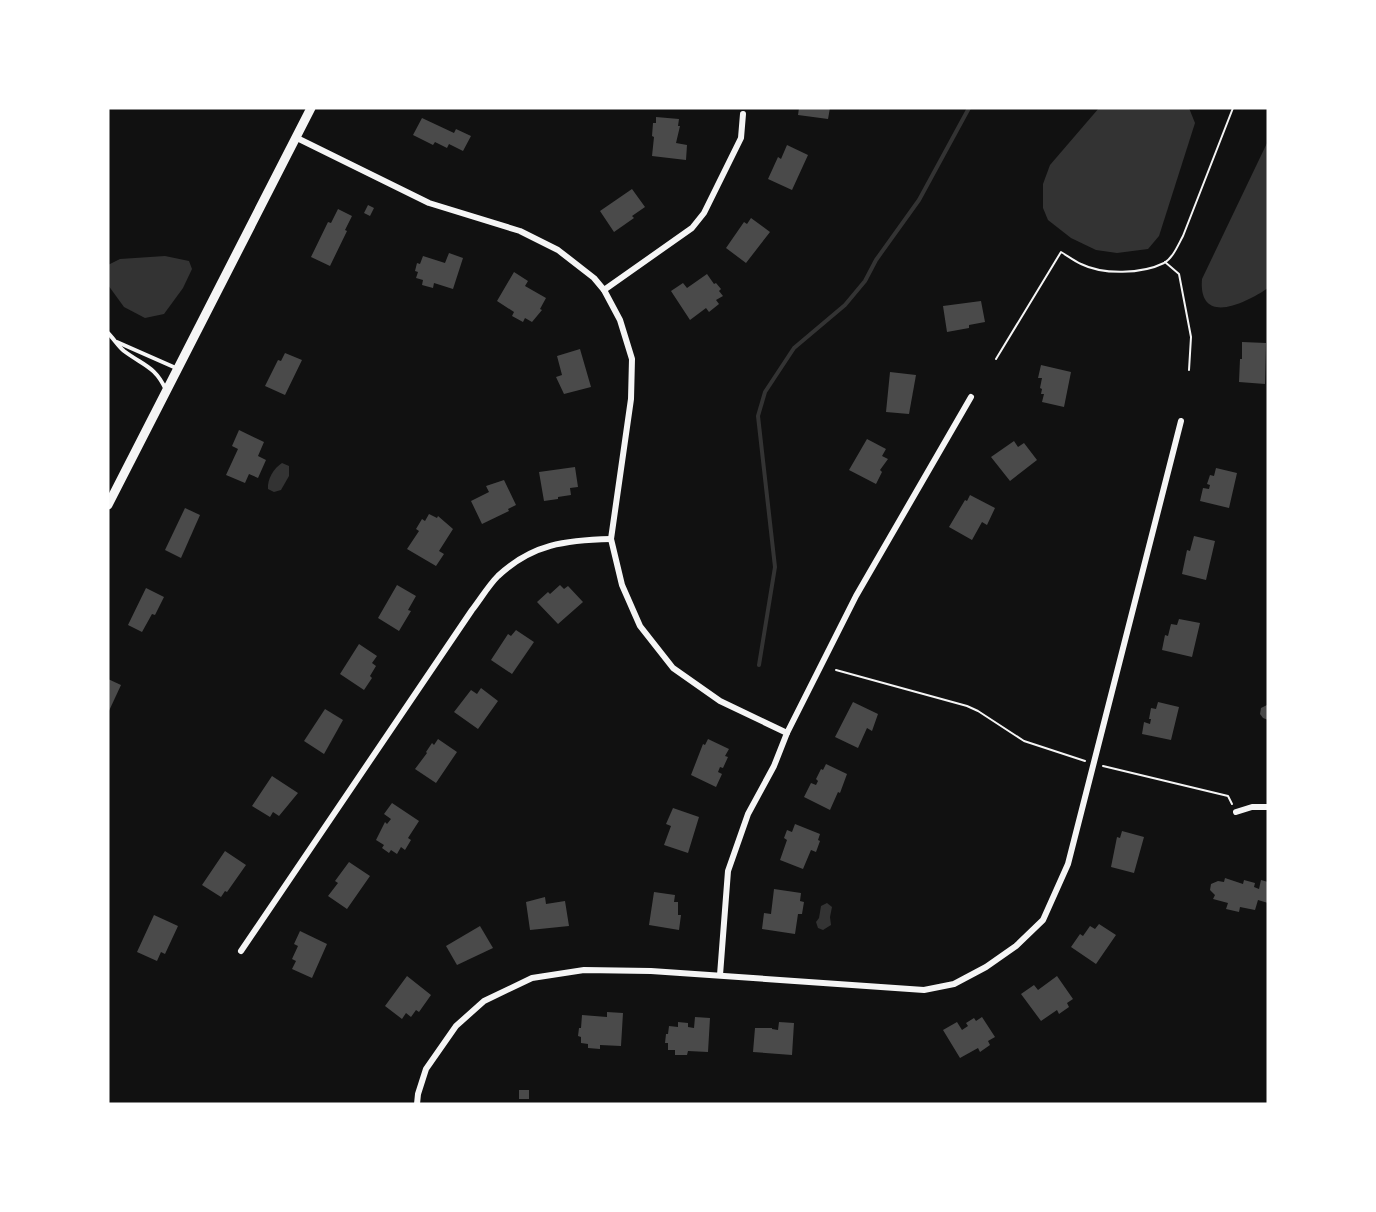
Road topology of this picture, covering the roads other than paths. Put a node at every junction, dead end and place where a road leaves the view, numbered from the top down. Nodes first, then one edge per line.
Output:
1 (311, 108) edge
2 (743, 114) dead end
3 (297, 138) junction
4 (604, 290) junction
5 (108, 333) edge
6 (117, 342) junction
7 (178, 369) junction
8 (167, 391) junction
9 (971, 397) dead end
10 (1181, 421) dead end
11 (108, 506) edge
12 (611, 539) junction
13 (787, 733) junction
14 (1268, 807) edge
15 (1236, 812) road end
16 (241, 951) dead end
17 (720, 975) junction
18 (417, 1104) edge

1 - 3 street
2 - 4 street
3 - 4 street
3 - 7 street
4 - 12 street
5 - 6 lane
6 - 7 lane
6 - 8 lane
7 - 8 street
8 - 11 street
9 - 13 street
10 - 17 street
12 - 13 street
12 - 16 street
13 - 17 street
14 - 15 street
17 - 18 street

